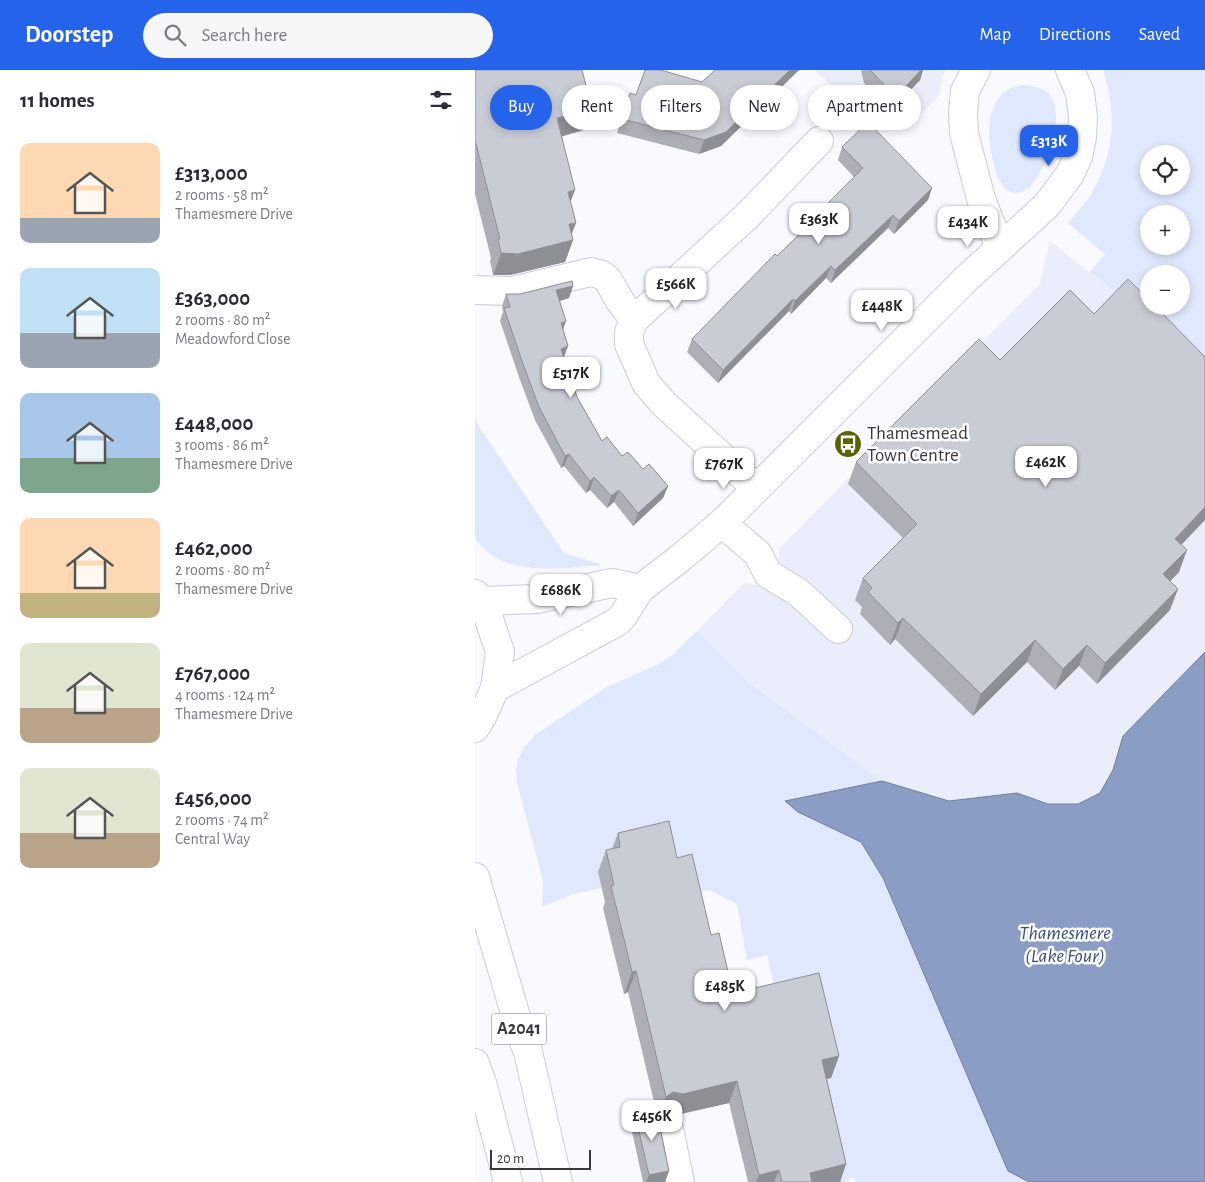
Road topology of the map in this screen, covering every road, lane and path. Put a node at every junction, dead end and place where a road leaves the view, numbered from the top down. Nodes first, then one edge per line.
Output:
1 (976, 70) edge
2 (1070, 70) edge
3 (819, 140) dead end
4 (1000, 248) junction
5 (475, 290) edge
6 (634, 320) junction
7 (756, 488) junction
8 (722, 522) junction
9 (640, 589) junction
10 (479, 597) edge
11 (838, 629) dead end
12 (495, 688) junction
13 (475, 728) edge
14 (475, 877) edge
15 (475, 1063) edge
16 (669, 1129) dead end
17 (508, 1182) edge
18 (558, 1182) edge
19 (680, 1182) edge

1 - 4 street
2 - 4 street
3 - 6 street
4 - 7 street
5 - 6 street
6 - 7 street
7 - 8 street
8 - 9 street
8 - 11 street
9 - 10 street
9 - 12 street
10 - 12 street
12 - 13 street
14 - 18 street, A2041
15 - 17 street, A2041
16 - 19 street

